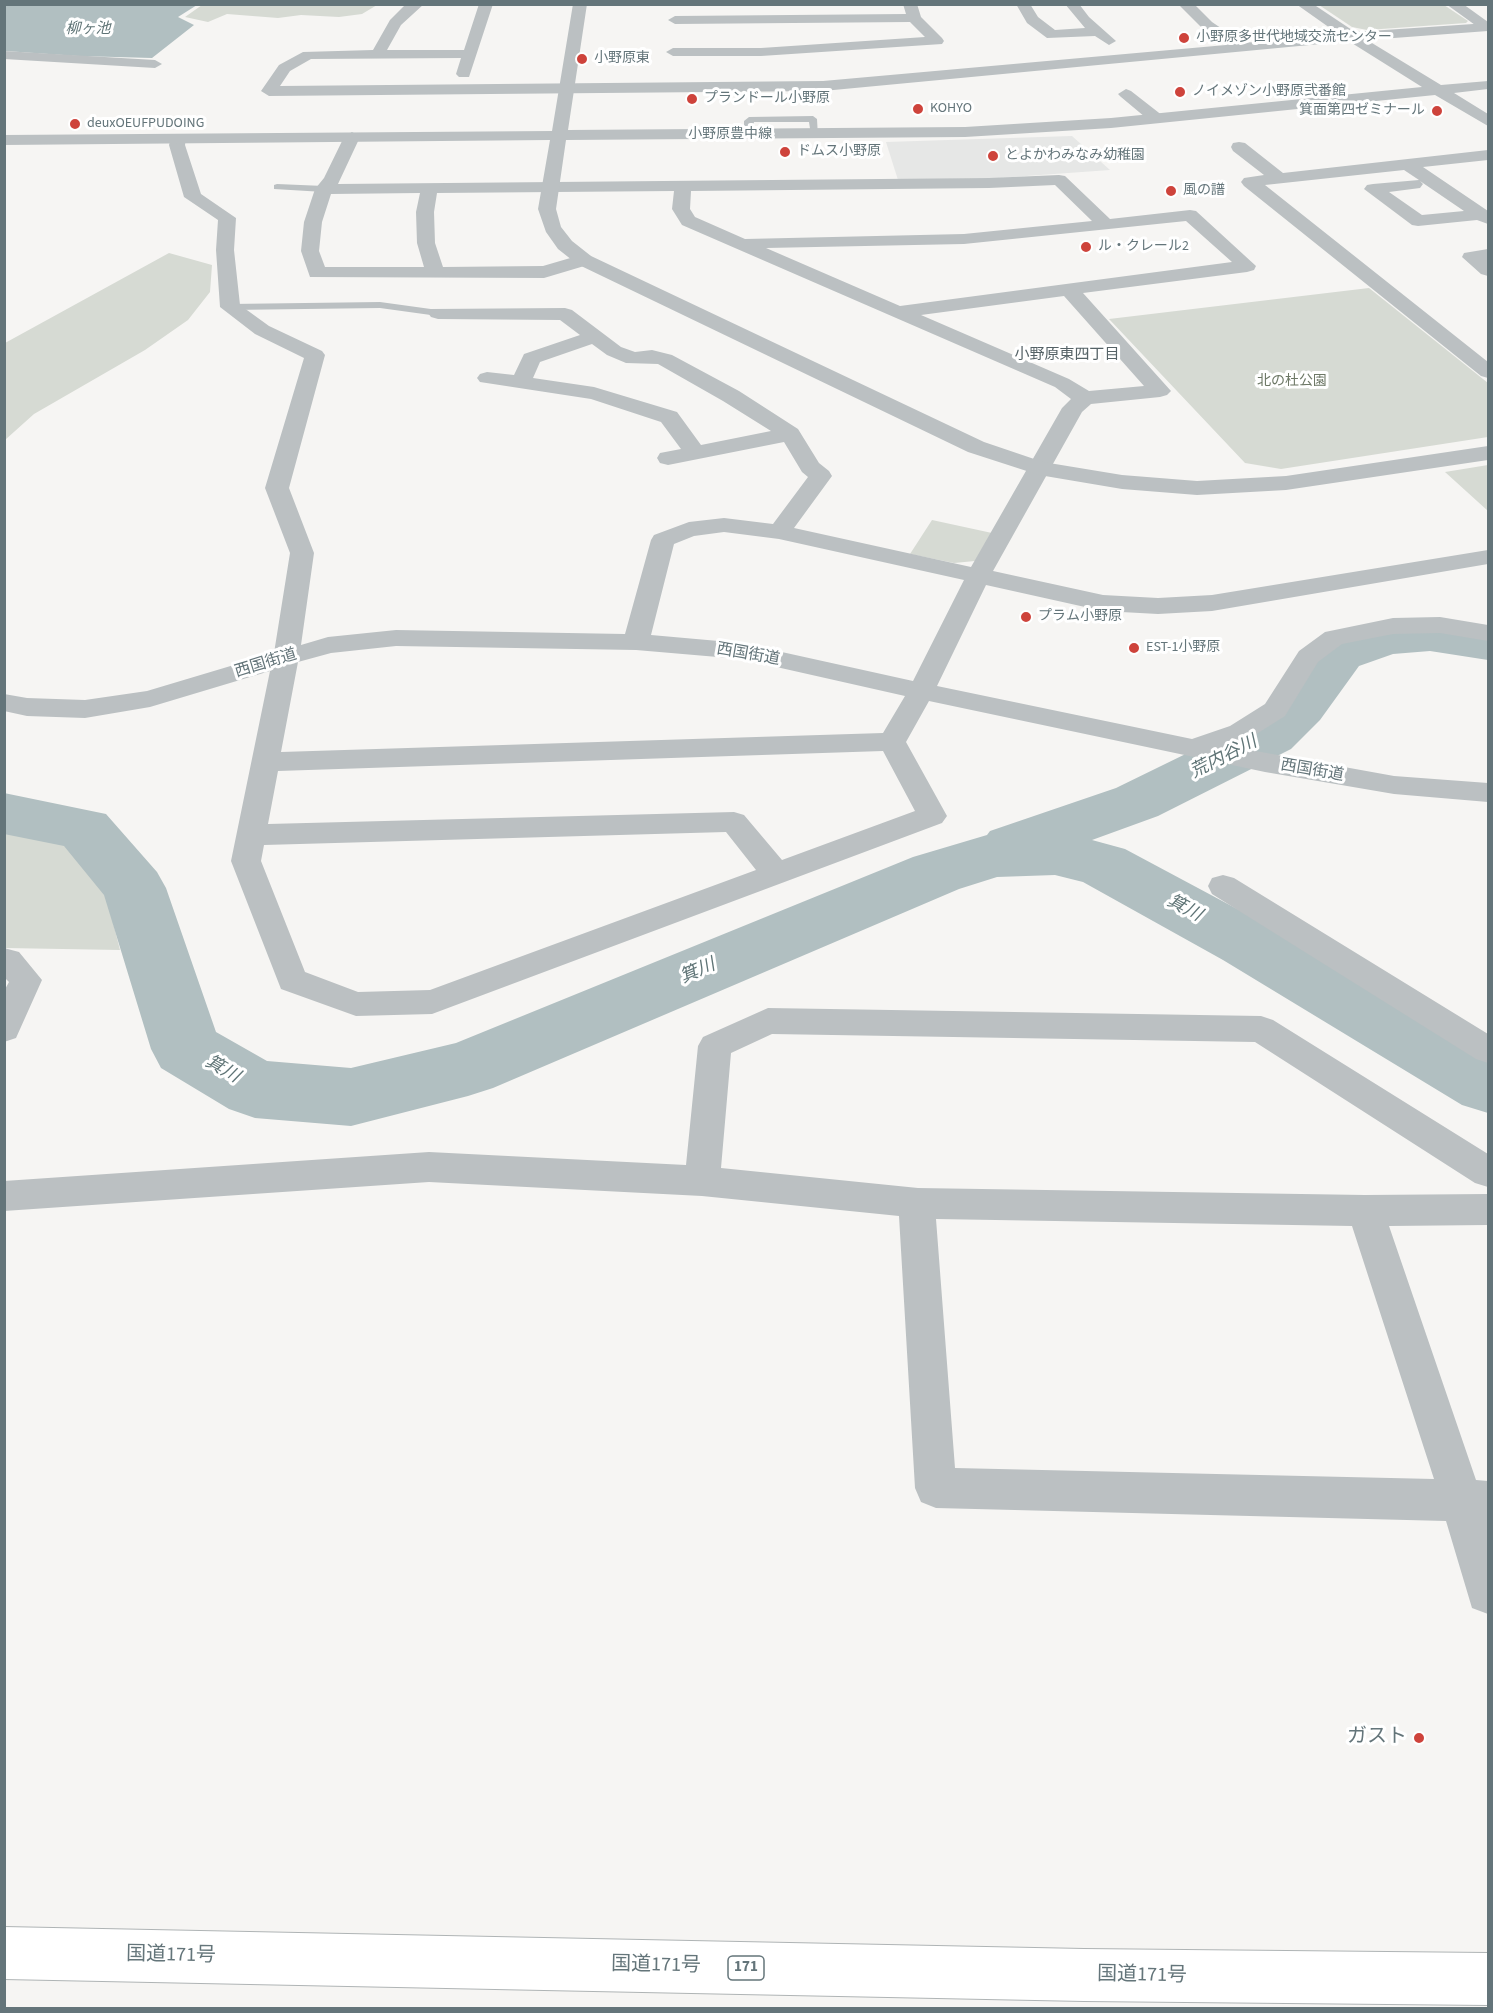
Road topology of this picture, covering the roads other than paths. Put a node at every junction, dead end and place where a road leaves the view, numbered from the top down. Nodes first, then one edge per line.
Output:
1 (417, 4) edge
2 (486, 4) edge
3 (580, 4) edge
4 (1023, 4) edge
5 (1072, 4) edge
6 (1185, 4) edge
7 (1304, 4) edge
8 (1453, 4) edge
9 (912, 11) edge
10 (1487, 27) edge
11 (674, 29) edge
12 (1097, 32) junction
13 (1352, 37) junction
14 (1240, 48) junction
15 (378, 54) junction
16 (470, 54) junction
17 (4, 55) edge
18 (1131, 59) junction
19 (155, 64) dead end
20 (1488, 85) edge
21 (669, 88) junction
22 (566, 89) junction
23 (1436, 89) junction
24 (460, 90) junction
25 (1126, 94) dead end
26 (1157, 118) junction
27 (1488, 121) edge
28 (352, 136) junction
29 (560, 136) junction
30 (178, 138) junction
31 (4, 140) edge
32 (1239, 147) dead end
33 (1488, 155) edge
34 (1407, 164) junction
35 (1278, 178) junction
36 (1433, 181) junction
37 (550, 186) junction
38 (683, 186) junction
39 (430, 187) junction
40 (277, 188) dead end
41 (324, 189) junction
42 (1485, 217) edge
43 (1106, 225) junction
44 (739, 243) junction
45 (1488, 255) edge
46 (584, 260) junction
47 (1488, 270) edge
48 (435, 272) junction
49 (1068, 289) junction
50 (230, 307) junction
51 (897, 312) junction
52 (438, 313) joint
53 (594, 337) junction
54 (1488, 372) edge
55 (487, 378) dead end
56 (521, 382) junction
57 (1085, 398) junction
58 (790, 434) junction
59 (695, 452) junction
60 (1488, 453) edge
61 (668, 458) dead end
62 (1039, 468) junction
63 (779, 532) junction
64 (1488, 557) edge
65 (978, 576) junction
66 (1488, 633) edge
67 (636, 642) junction
68 (286, 658) junction
69 (921, 691) junction
70 (4, 702) edge
71 (892, 742) junction
72 (1195, 747) junction
73 (266, 762) junction
74 (1488, 793) edge
75 (251, 836) junction
76 (776, 874) junction
77 (1223, 886) dead end
78 (4, 960) edge
79 (4, 1029) edge
80 (1488, 1050) edge
81 (1488, 1172) edge
82 (702, 1181) junction
83 (4, 1196) edge
84 (918, 1203) junction
85 (1488, 1209) edge
86 (1365, 1211) junction
87 (1475, 1501) edge
88 (1488, 1592) edge
89 (4, 1953) edge
90 (1488, 1979) edge

1 - 15 street
2 - 16 street
3 - 22 street
4 - 12 street
5 - 12 street
6 - 14 street
7 - 13 street
8 - 10 street
9 - 11 street
9 - 11 street
10 - 13 street
11 - 21 street
12 - 18 street
13 - 14 street
13 - 23 street
14 - 18 street
15 - 16 street
15 - 24 street
16 - 24 street
17 - 19 street
18 - 21 street
20 - 23 street, 小野原豊中線
21 - 22 street
22 - 24 street
22 - 29 street
23 - 26 street, 小野原豊中線
23 - 27 street
25 - 26 street
26 - 29 street, 小野原豊中線
28 - 29 street, 小野原豊中線
28 - 30 street, 小野原豊中線
28 - 41 street
29 - 37 street
30 - 31 street, 小野原豊中線
30 - 50 street
32 - 35 street
33 - 34 street
34 - 35 street
34 - 36 street
35 - 54 street
36 - 42 street
36 - 42 street
37 - 38 street
37 - 39 street
37 - 46 street
38 - 43 street
38 - 44 street
39 - 41 street
39 - 48 street
40 - 41 lane
41 - 48 street
43 - 44 street
43 - 49 street
44 - 51 street
45 - 47 street
46 - 48 street
46 - 62 street
49 - 51 street
49 - 57 street
50 - 52 lane
50 - 68 street
51 - 57 street
52 - 53 street
53 - 56 street
53 - 58 street
55 - 56 street
56 - 59 street
57 - 62 street
58 - 59 street
58 - 63 street
59 - 61 street
60 - 62 street
62 - 65 street
63 - 65 street
63 - 67 street
64 - 65 street
65 - 69 street
66 - 72 street
67 - 68 street, 西国街道
67 - 69 street, 西国街道
68 - 70 street, 西国街道
68 - 73 street
69 - 71 street
69 - 72 street, 西国街道
71 - 73 street
71 - 76 street
72 - 74 street, 西国街道
73 - 75 street
75 - 76 street
75 - 76 street
77 - 80 street
78 - 79 street
81 - 82 street
82 - 83 street
82 - 84 street
84 - 86 street
84 - 87 street
85 - 86 street
86 - 87 street
87 - 88 street
89 - 90 highway, 国道171号 / 171

